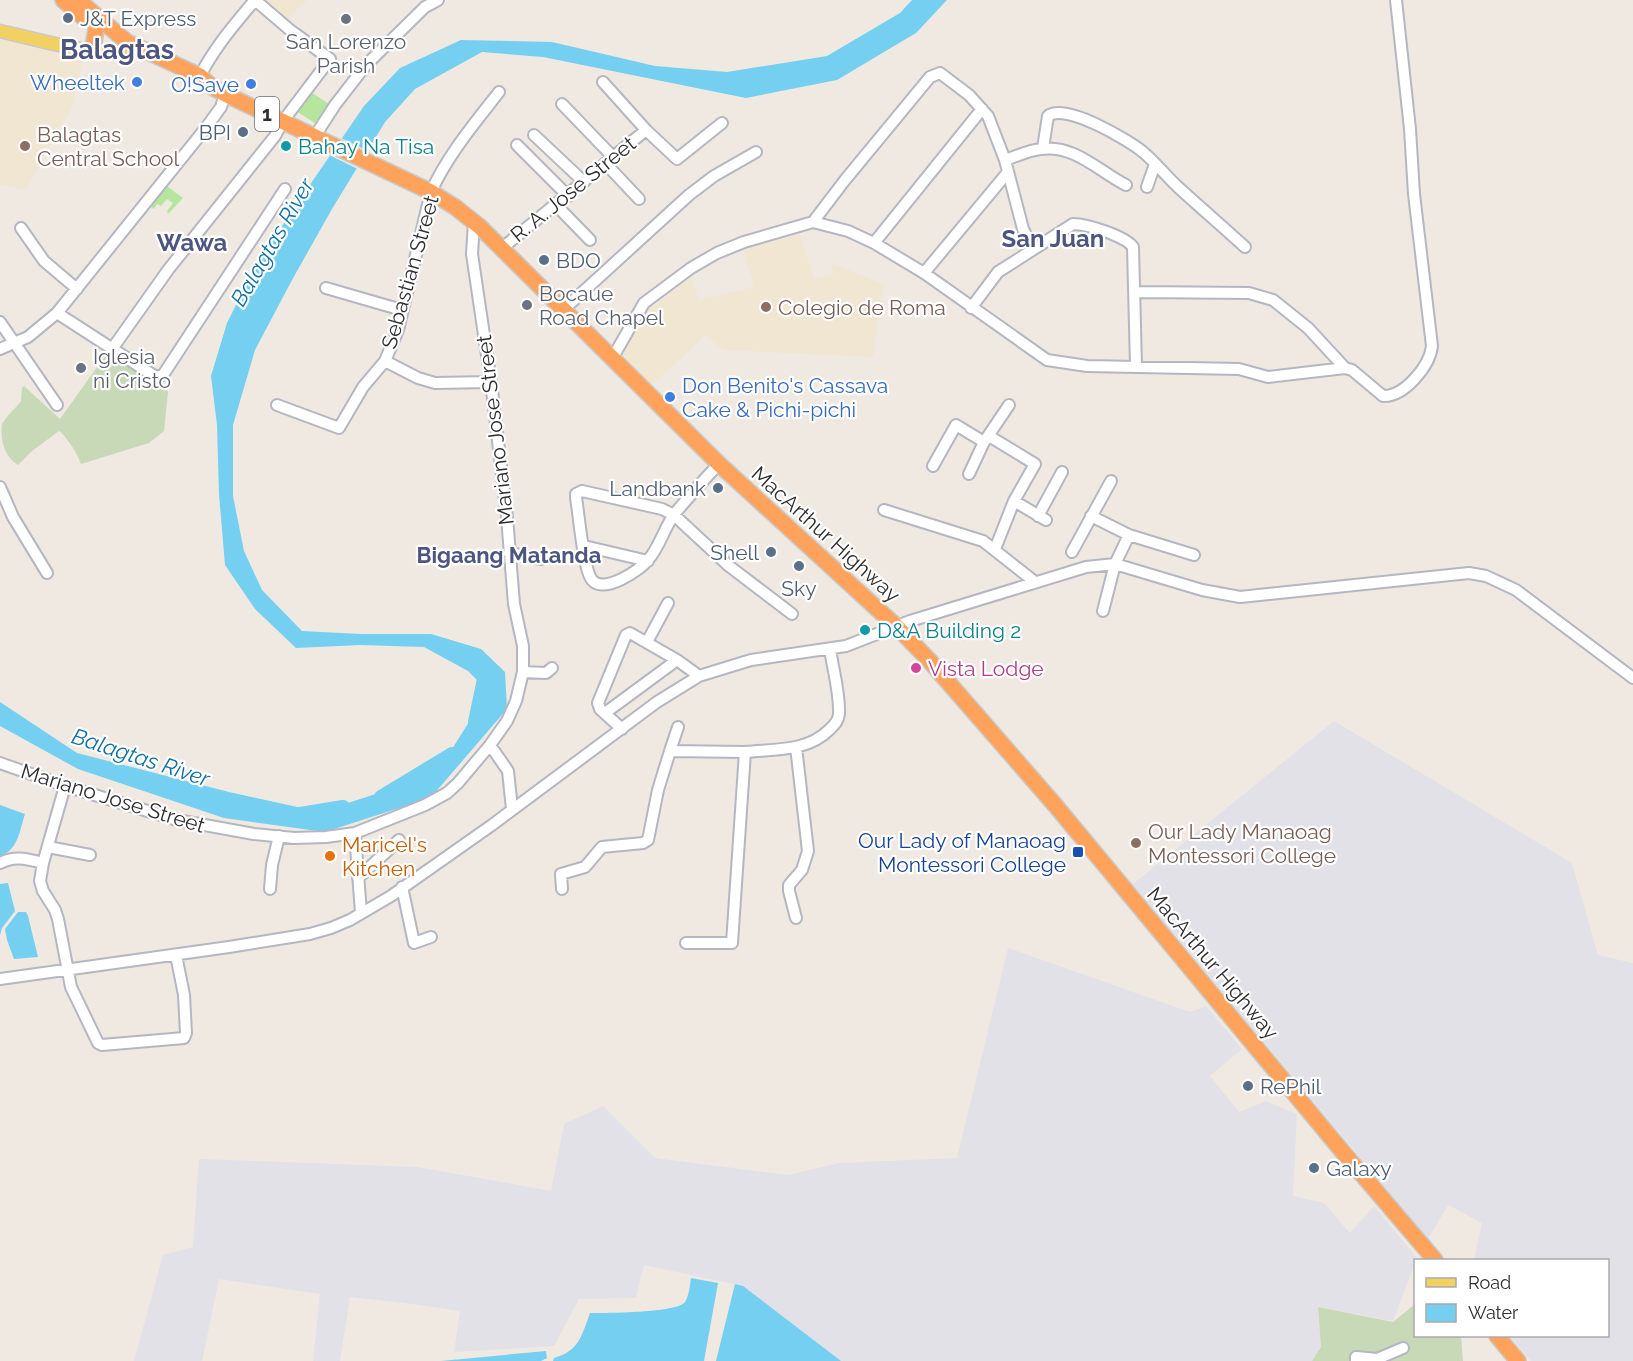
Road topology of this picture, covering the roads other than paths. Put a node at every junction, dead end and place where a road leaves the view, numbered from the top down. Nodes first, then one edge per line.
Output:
1 (63, 0) edge
2 (78, 0) edge
3 (255, 0) edge
4 (438, 0) edge
5 (1396, 0) edge
6 (422, 4) edge
7 (96, 29) junction
8 (0, 31) edge
9 (125, 46) junction
10 (90, 50) junction
11 (197, 81) junction
12 (603, 82) dead end
13 (219, 90) junction
14 (499, 92) dead end
15 (562, 104) dead end
16 (982, 109) junction
17 (283, 121) junction
18 (722, 123) dead end
19 (646, 130) junction
20 (534, 135) dead end
21 (319, 138) junction
22 (517, 145) dead end
23 (1042, 148) junction
24 (756, 152) dead end
25 (609, 160) junction
26 (1155, 164) junction
27 (1007, 166) junction
28 (584, 182) junction
29 (1126, 185) dead end
30 (1147, 187) dead end
31 (285, 189) dead end
32 (431, 192) junction
33 (568, 196) junction
34 (639, 200) dead end
35 (556, 206) junction
36 (474, 222) junction
37 (813, 222) junction
38 (21, 228) dead end
39 (590, 240) dead end
40 (874, 243) junction
41 (1245, 247) dead end
42 (501, 249) junction
43 (1033, 249) junction
44 (924, 273) junction
45 (326, 288) dead end
46 (77, 289) junction
47 (1136, 292) junction
48 (971, 308) junction
49 (402, 310) junction
50 (563, 310) junction
51 (57, 313) junction
52 (0, 322) edge
53 (16, 344) junction
54 (112, 348) junction
55 (0, 349) edge
56 (613, 357) junction
57 (385, 362) junction
58 (1136, 366) junction
59 (1346, 368) junction
60 (491, 382) junction
61 (57, 405) dead end
62 (277, 405) dead end
63 (1009, 405) dead end
64 (987, 439) junction
65 (719, 464) junction
66 (933, 466) dead end
67 (1062, 472) dead end
68 (969, 474) dead end
69 (1112, 481) dead end
70 (0, 487) edge
71 (1014, 501) junction
72 (884, 510) dead end
73 (674, 515) junction
74 (1091, 516) junction
75 (1129, 535) junction
76 (584, 546) junction
77 (995, 549) junction
78 (1072, 552) dead end
79 (509, 553) junction
80 (1194, 555) dead end
81 (541, 559) dead end
82 (648, 561) junction
83 (1115, 564) junction
84 (47, 573) dead end
85 (1035, 582) junction
86 (668, 603) dead end
87 (1103, 611) dead end
88 (792, 614) dead end
89 (896, 626) junction
90 (647, 642) junction
91 (830, 649) junction
92 (677, 660) junction
93 (552, 668) dead end
94 (523, 672) junction
95 (699, 676) junction
96 (1633, 678) edge
97 (605, 713) junction
98 (678, 727) dead end
99 (622, 729) junction
100 (490, 745) junction
101 (796, 747) junction
102 (670, 751) junction
103 (744, 752) junction
104 (0, 763) edge
105 (64, 786) junction
106 (512, 809) junction
107 (355, 832) junction
108 (279, 836) junction
109 (399, 840) dead end
110 (48, 847) junction
111 (90, 855) dead end
112 (0, 863) edge
113 (43, 863) junction
114 (358, 878) junction
115 (402, 887) junction
116 (562, 889) dead end
117 (270, 890) dead end
118 (361, 914) junction
119 (796, 918) dead end
120 (431, 937) dead end
121 (686, 943) dead end
122 (176, 955) junction
123 (66, 971) junction
124 (0, 980) edge
125 (1434, 1259) edge
126 (1499, 1337) edge
127 (1403, 1348) dead end
128 (1377, 1360) edge
129 (1356, 1361) edge
130 (1518, 1361) edge

1 - 7 highway, MacArthur Highway / 1
2 - 9 highway, MacArthur Highway / 1
3 - 11 street
3 - 17 street
4 - 6 street
5 - 59 street
6 - 21 street
7 - 9 highway, MacArthur Highway / 1
7 - 10 highway
8 - 10 main road
9 - 10 main road
9 - 11 highway, MacArthur Highway / 1
11 - 13 highway, MacArthur Highway / 1
12 - 19 street
13 - 17 highway, MacArthur Highway / 1
13 - 46 street
14 - 32 street, Sebastian Street
15 - 25 street
16 - 27 street
16 - 37 street
16 - 40 street
17 - 21 highway, MacArthur Highway / 1
17 - 54 street
18 - 19 street
19 - 25 street, R. A. Jose Street
20 - 28 street
21 - 32 highway, MacArthur Highway / 1
22 - 33 street
23 - 26 street
23 - 27 street
23 - 29 street
24 - 50 street
25 - 28 street, R. A. Jose Street
25 - 34 street
26 - 30 street
26 - 41 street
27 - 43 street
27 - 44 street
28 - 33 street, R. A. Jose Street
31 - 54 street
32 - 36 highway, MacArthur Highway / 1
32 - 49 street, Sebastian Street
33 - 35 street, R. A. Jose Street
35 - 39 street
35 - 42 street, R. A. Jose Street
36 - 42 highway, MacArthur Highway / 1
36 - 60 street, Mariano Jose Street
37 - 40 street
37 - 56 street
38 - 46 street
40 - 44 street
42 - 50 highway, MacArthur Highway / 1
43 - 47 street
43 - 48 street
44 - 48 street
45 - 49 street
46 - 51 street
47 - 58 street
47 - 59 street
48 - 58 street
49 - 57 street, Sebastian Street
50 - 56 highway, MacArthur Highway / 1
51 - 53 street
51 - 54 street
52 - 53 street
53 - 55 street
53 - 61 street
56 - 65 highway, MacArthur Highway / 1
57 - 60 street
57 - 62 street, Sebastian Street
58 - 59 street
60 - 79 street, Mariano Jose Street
63 - 64 street
64 - 66 street
64 - 68 street
64 - 71 street
65 - 73 street
65 - 89 highway, MacArthur Highway / 1
67 - 71 street
69 - 74 street
70 - 84 street
71 - 77 street
72 - 77 street
73 - 76 street
73 - 82 street
73 - 88 street
74 - 75 street
74 - 78 street
75 - 80 street
75 - 83 street
76 - 82 street
76 - 82 street
77 - 85 street
79 - 81 street
79 - 94 street, Mariano Jose Street
83 - 85 street
83 - 87 street
83 - 96 street
85 - 89 street
86 - 90 street
89 - 91 street
89 - 125 highway, MacArthur Highway / 1
90 - 92 street
90 - 97 street
91 - 95 street
91 - 101 street
92 - 95 street
92 - 97 street
93 - 94 street
94 - 100 street, Mariano Jose Street
95 - 99 street
97 - 99 street
98 - 102 street
99 - 106 street
100 - 106 street
100 - 107 street, Mariano Jose Street
101 - 103 street
101 - 119 street
102 - 103 street
102 - 116 street
103 - 121 street
104 - 105 street, Mariano Jose Street
105 - 108 street, Mariano Jose Street
105 - 110 street
106 - 115 street
107 - 108 street, Mariano Jose Street
107 - 114 street
108 - 117 street
109 - 114 street
110 - 111 street
110 - 113 street
112 - 113 street
113 - 123 street
114 - 118 street
115 - 118 street
115 - 120 street
118 - 122 street
122 - 123 street
122 - 123 street
123 - 124 street
126 - 130 highway
127 - 128 street
128 - 129 street

